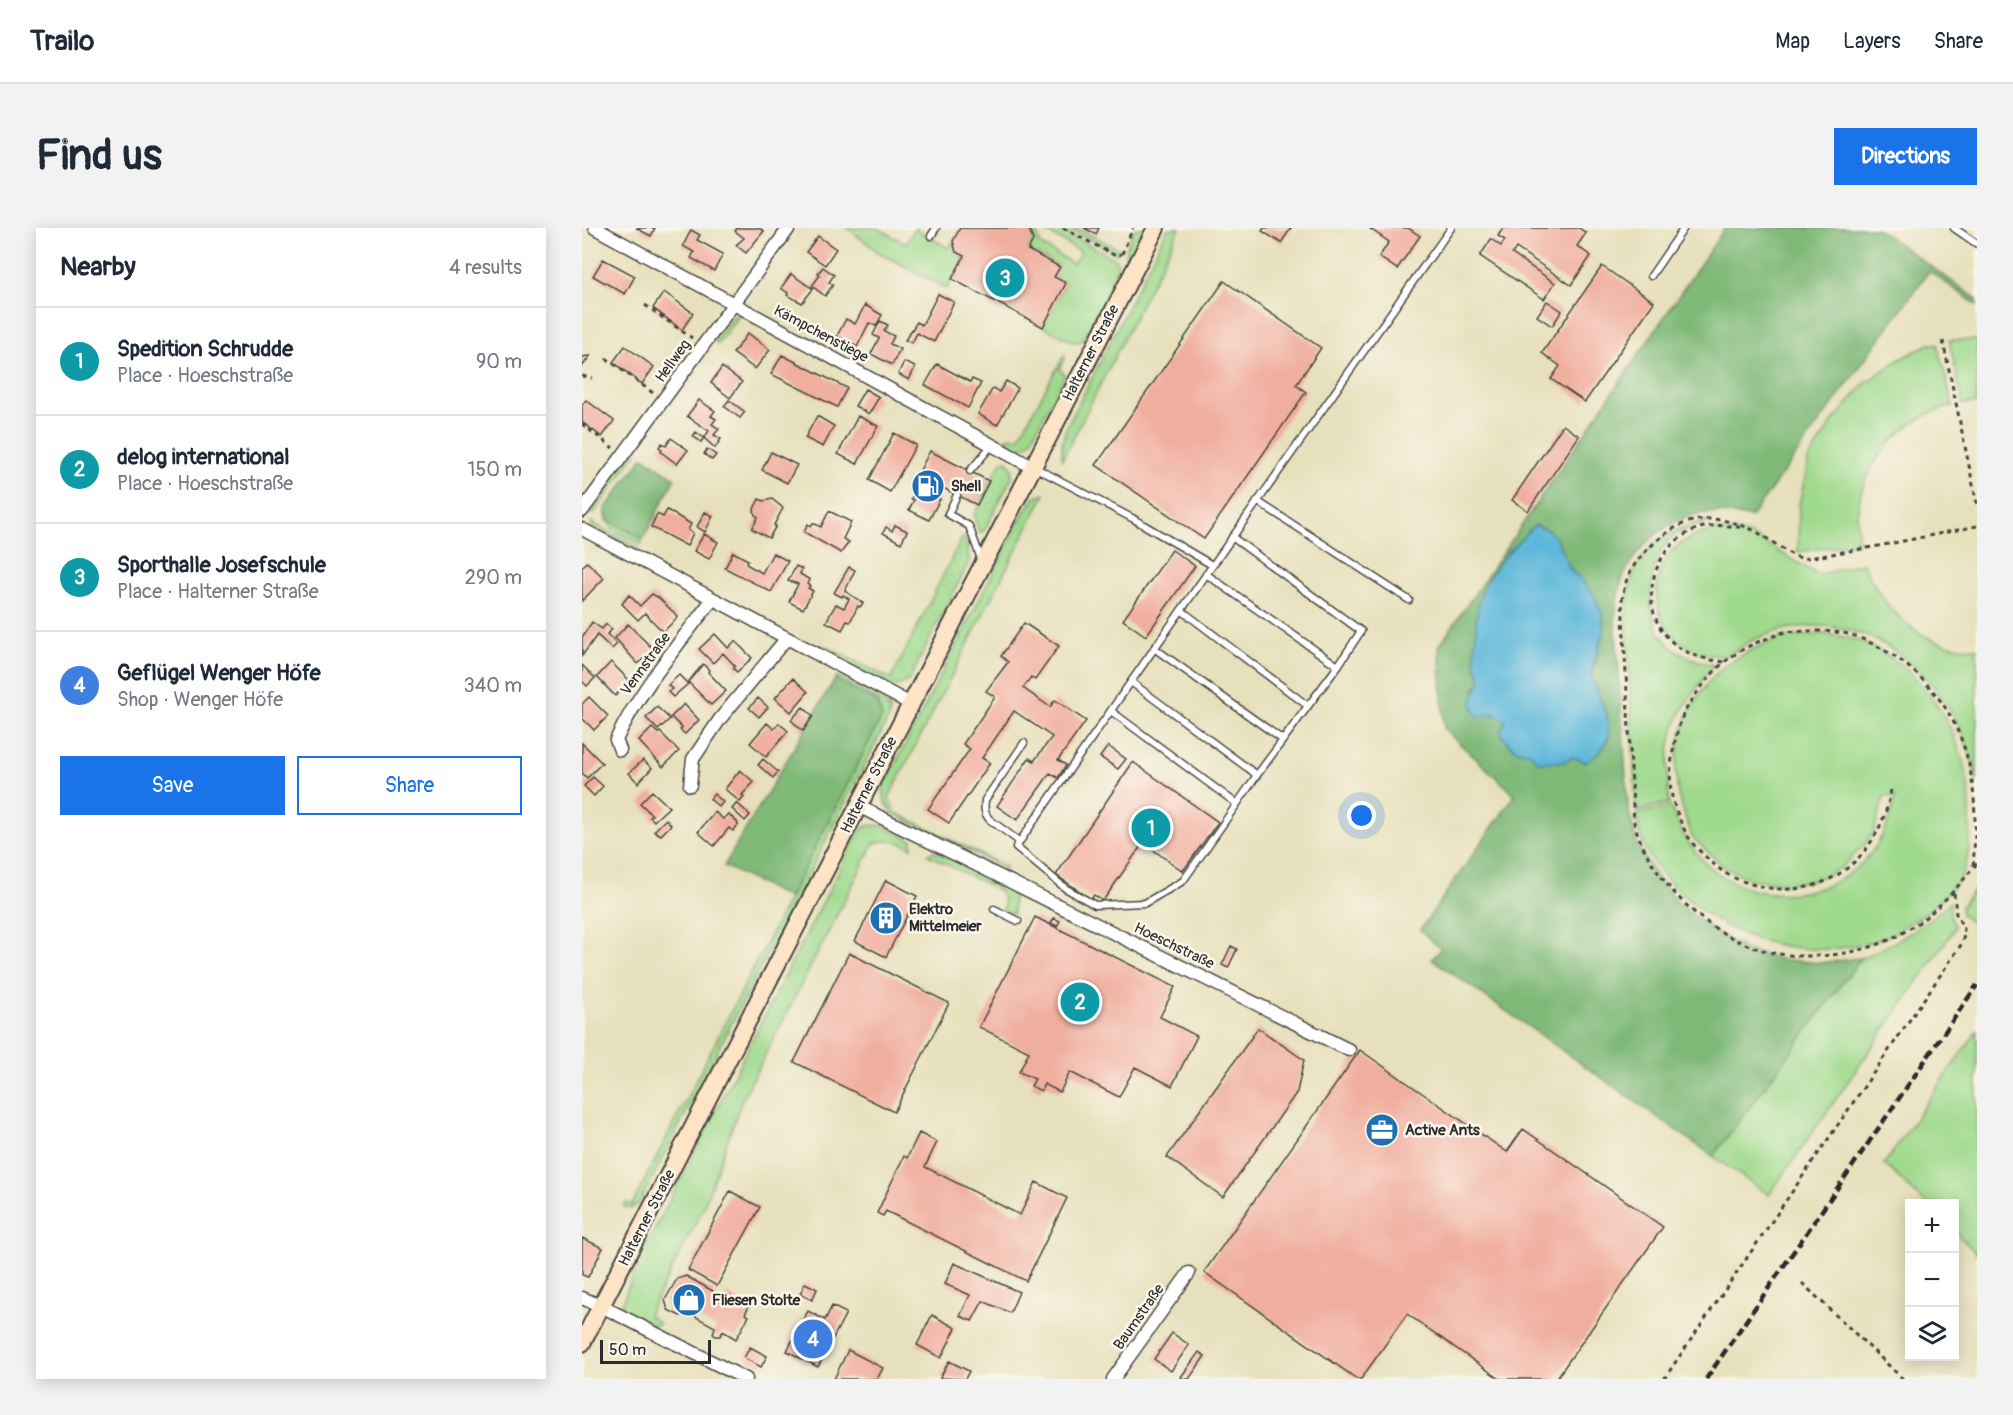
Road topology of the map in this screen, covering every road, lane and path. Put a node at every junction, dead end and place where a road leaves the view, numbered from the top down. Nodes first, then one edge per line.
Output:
1 (595, 228) edge
2 (789, 228) edge
3 (936, 228) edge
4 (1063, 228) edge
5 (1156, 228) edge
6 (1451, 228) edge
7 (1684, 228) edge
8 (1954, 228) edge
9 (932, 236) dead end
10 (1977, 244) edge
11 (1121, 254) dead end
12 (1652, 276) dead end
13 (734, 304) junction
14 (645, 305) dead end
15 (694, 339) dead end
16 (1943, 341) dead end
17 (606, 358) dead end
18 (582, 376) edge
19 (592, 378) dead end
20 (654, 394) dead end
21 (582, 424) edge
22 (993, 445) junction
23 (614, 448) dead end
24 (1032, 467) junction
25 (970, 471) dead end
26 (957, 495) dead end
27 (1257, 501) junction
28 (1977, 504) edge
29 (582, 511) edge
30 (1977, 526) edge
31 (582, 529) edge
32 (1753, 529) junction
33 (1232, 537) junction
34 (983, 564) junction
35 (1212, 565) junction
36 (1206, 574) junction
37 (712, 600) junction
38 (1409, 600) dead end
39 (1181, 610) junction
40 (786, 639) junction
41 (1154, 648) junction
42 (1724, 662) junction
43 (1338, 666) junction
44 (1131, 682) junction
45 (911, 704) junction
46 (1308, 706) junction
47 (1111, 711) junction
48 (1283, 740) junction
49 (1024, 743) dead end
50 (620, 750) dead end
51 (1257, 775) junction
52 (690, 785) dead end
53 (1891, 790) dead end
54 (1237, 804) junction
55 (858, 806) junction
56 (1020, 842) junction
57 (1977, 863) edge
58 (1972, 869) junction
59 (1954, 892) junction
60 (994, 909) dead end
61 (1018, 921) dead end
62 (1349, 1050) dead end
63 (1189, 1273) dead end
64 (1802, 1284) dead end
65 (582, 1298) edge
66 (601, 1306) junction
67 (582, 1343) edge
68 (746, 1379) edge
69 (1113, 1379) edge
70 (1664, 1379) edge
71 (1903, 1379) edge

1 - 13 street, Kämpchenstiege
2 - 13 street, Hellweg
3 - 9 lane
4 - 11 path
5 - 24 main road, Halterner Straße
6 - 27 lane
7 - 12 lane
8 - 10 lane
13 - 22 street, Kämpchenstiege
13 - 29 street, Hellweg
14 - 15 path
16 - 28 path
17 - 20 path
18 - 19 path
21 - 23 path
22 - 24 street, Kämpchenstiege
22 - 25 lane
24 - 34 main road, Halterner Straße
24 - 35 lane
26 - 34 lane
27 - 33 lane
27 - 38 lane
30 - 32 path
31 - 37 street
32 - 42 path
32 - 59 path
33 - 35 lane
33 - 43 lane
34 - 45 main road, Halterner Straße
35 - 36 lane
36 - 39 lane
36 - 43 lane
37 - 40 street
37 - 50 street, Vennstraße
39 - 41 lane
39 - 46 lane
40 - 45 street
40 - 52 street
41 - 44 lane
41 - 48 lane
42 - 53 path
42 - 58 path
43 - 46 lane
44 - 47 lane
44 - 51 lane
45 - 55 main road, Halterner Straße
46 - 48 lane
47 - 54 lane
47 - 56 lane
48 - 51 lane
49 - 56 lane
51 - 54 lane
54 - 56 lane
55 - 62 street, Hoeschstraße
55 - 66 main road, Halterner Straße
57 - 58 path
58 - 59 path
59 - 70 path
60 - 61 lane
63 - 69 street, Baumstraße
64 - 71 path
65 - 66 street
66 - 67 main road, Halterner Straße
66 - 68 street

